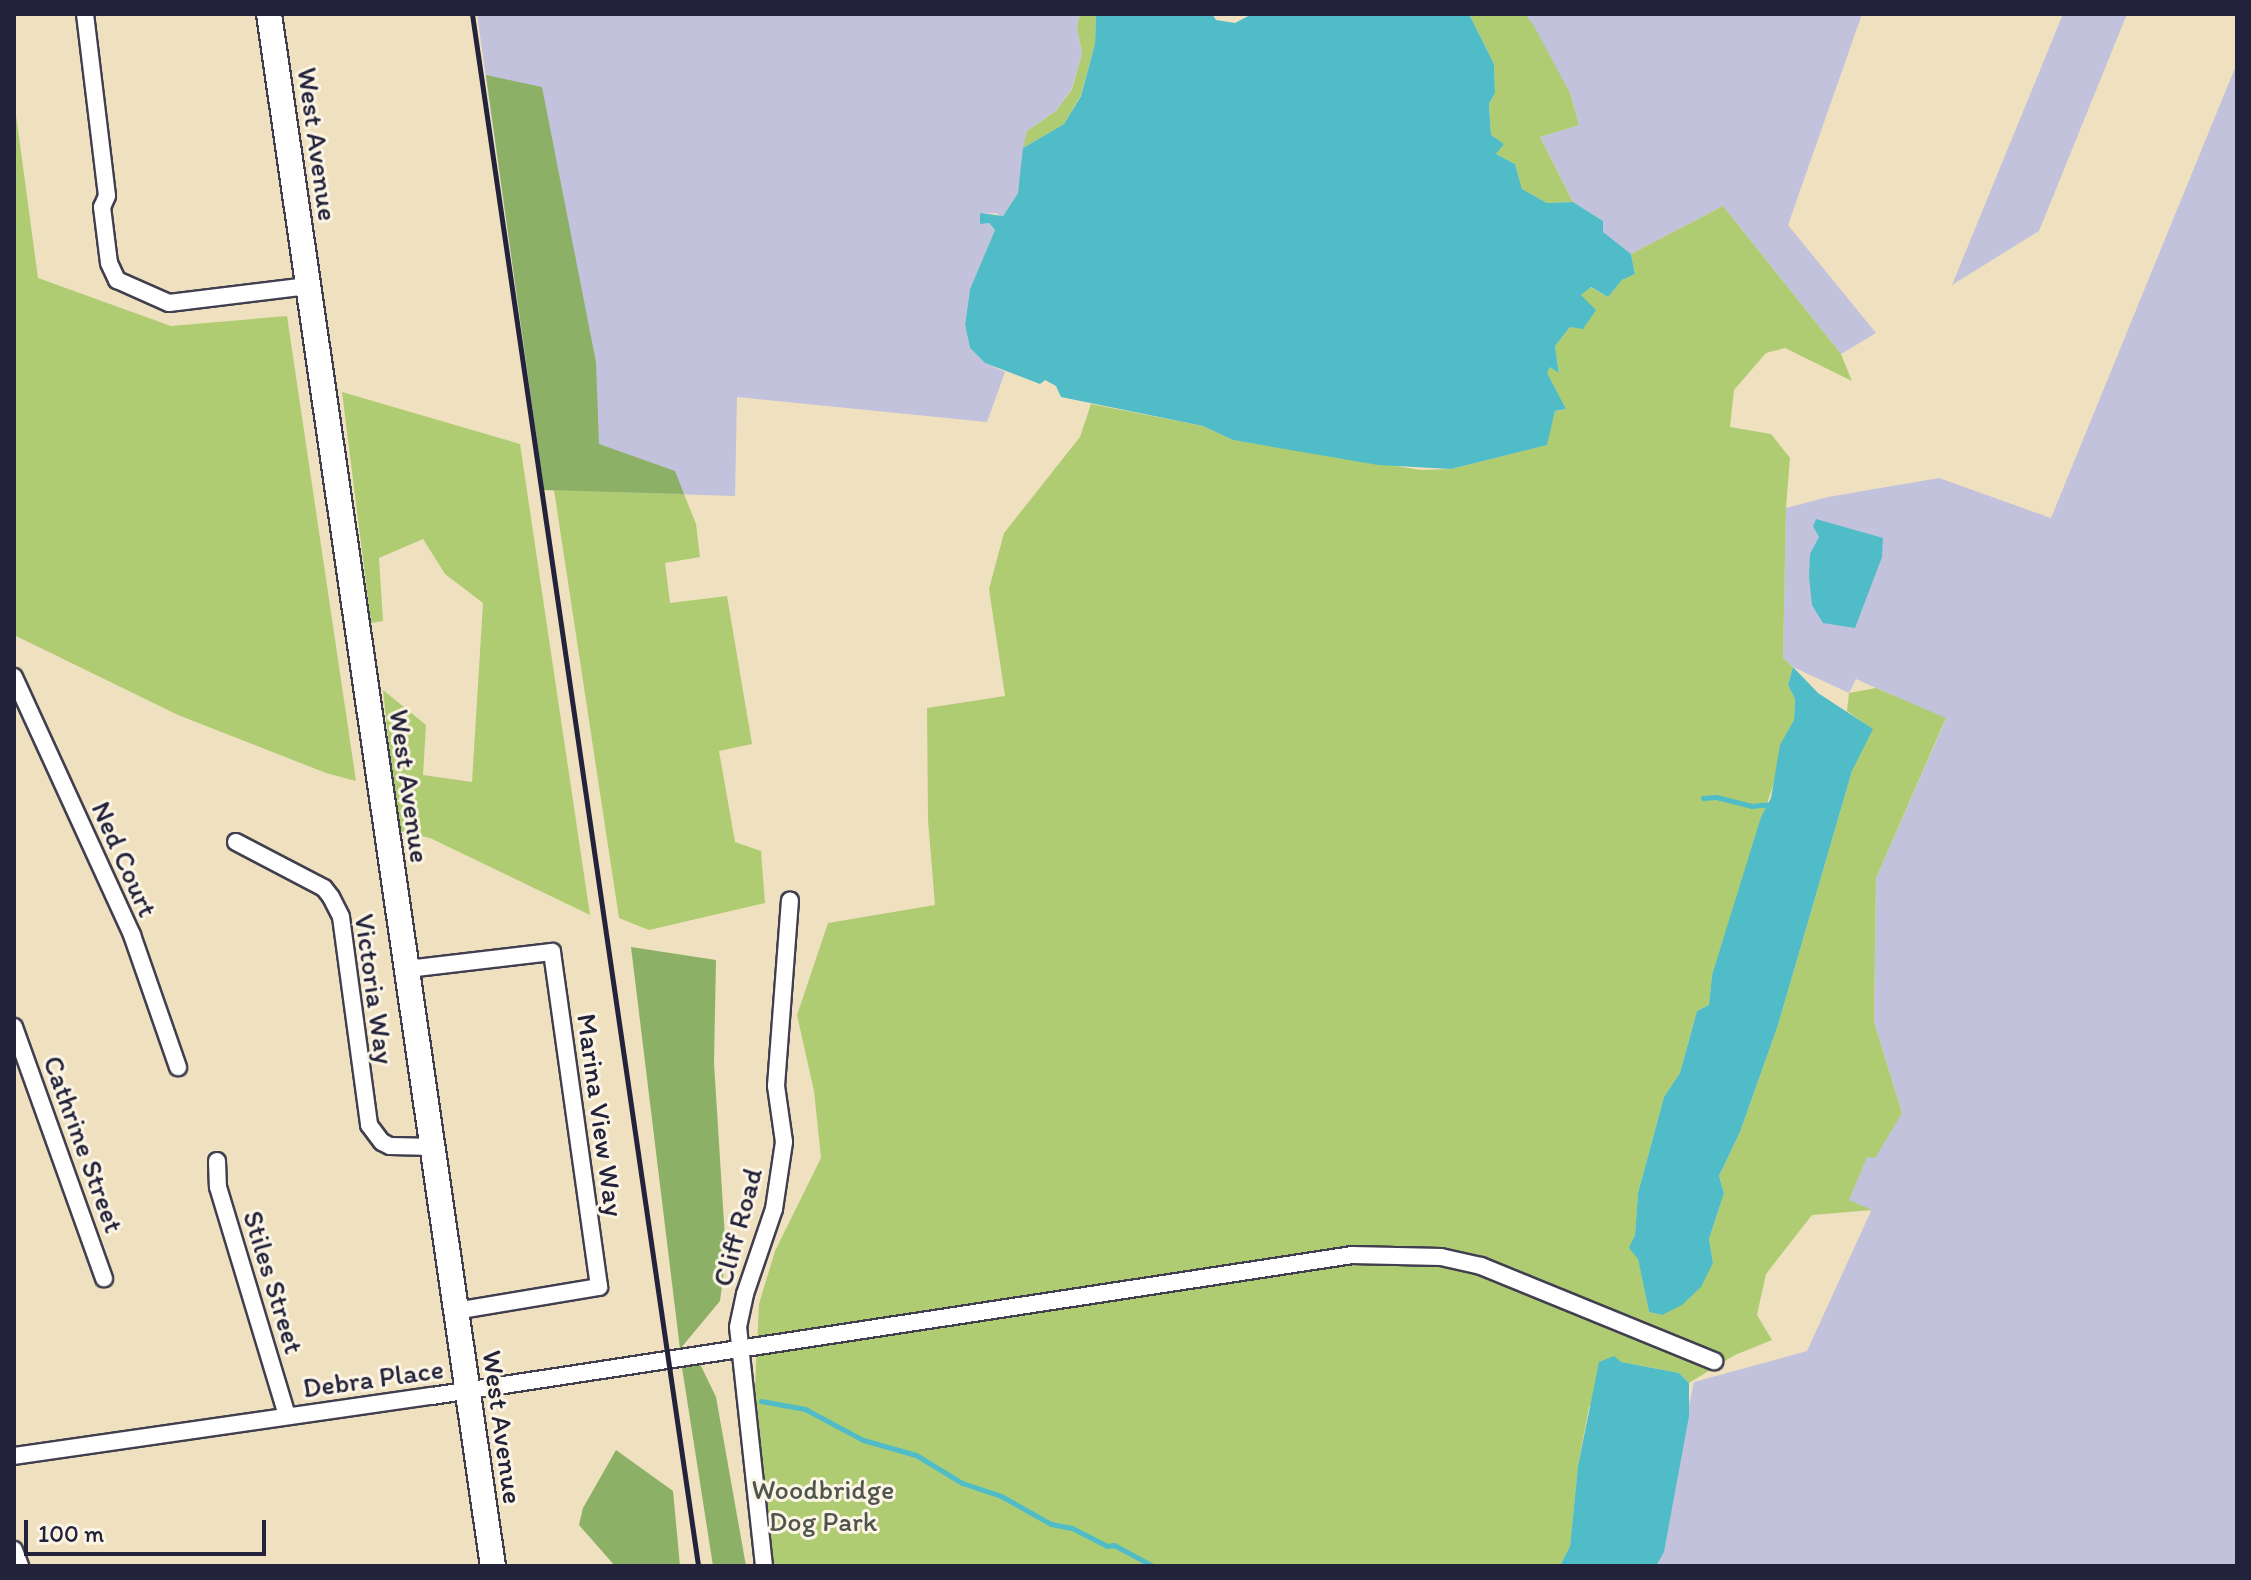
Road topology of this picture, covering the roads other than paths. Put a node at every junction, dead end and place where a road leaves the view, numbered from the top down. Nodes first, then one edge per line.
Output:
1 (85, 14) edge
2 (269, 14) edge
3 (308, 286) junction
4 (14, 677) edge
5 (236, 842) dead end
6 (790, 901) dead end
7 (407, 969) junction
8 (14, 1027) edge
9 (178, 1067) dead end
10 (435, 1147) junction
11 (217, 1161) dead end
12 (104, 1278) dead end
13 (455, 1311) junction
14 (739, 1346) junction
15 (1714, 1361) dead end
16 (468, 1390) junction
17 (287, 1416) junction
18 (14, 1456) edge
19 (14, 1550) edge
20 (20, 1566) edge
21 (493, 1566) edge
22 (764, 1566) edge

1 - 3 street
2 - 3 street, West Avenue
3 - 7 street, West Avenue
4 - 9 street, Ned Court
5 - 10 street, Victoria Way
6 - 14 street, Cliff Road
7 - 10 street, West Avenue
7 - 13 street, Marina View Way
8 - 12 street, Cathrine Street
10 - 13 street, West Avenue
11 - 17 street, Stiles Street
13 - 16 street, West Avenue
14 - 15 street, Debra Place
14 - 16 street, Debra Place
14 - 22 street, Cliff Road
16 - 17 street, Debra Place
16 - 21 street, West Avenue
17 - 18 street, Debra Place
19 - 20 street

